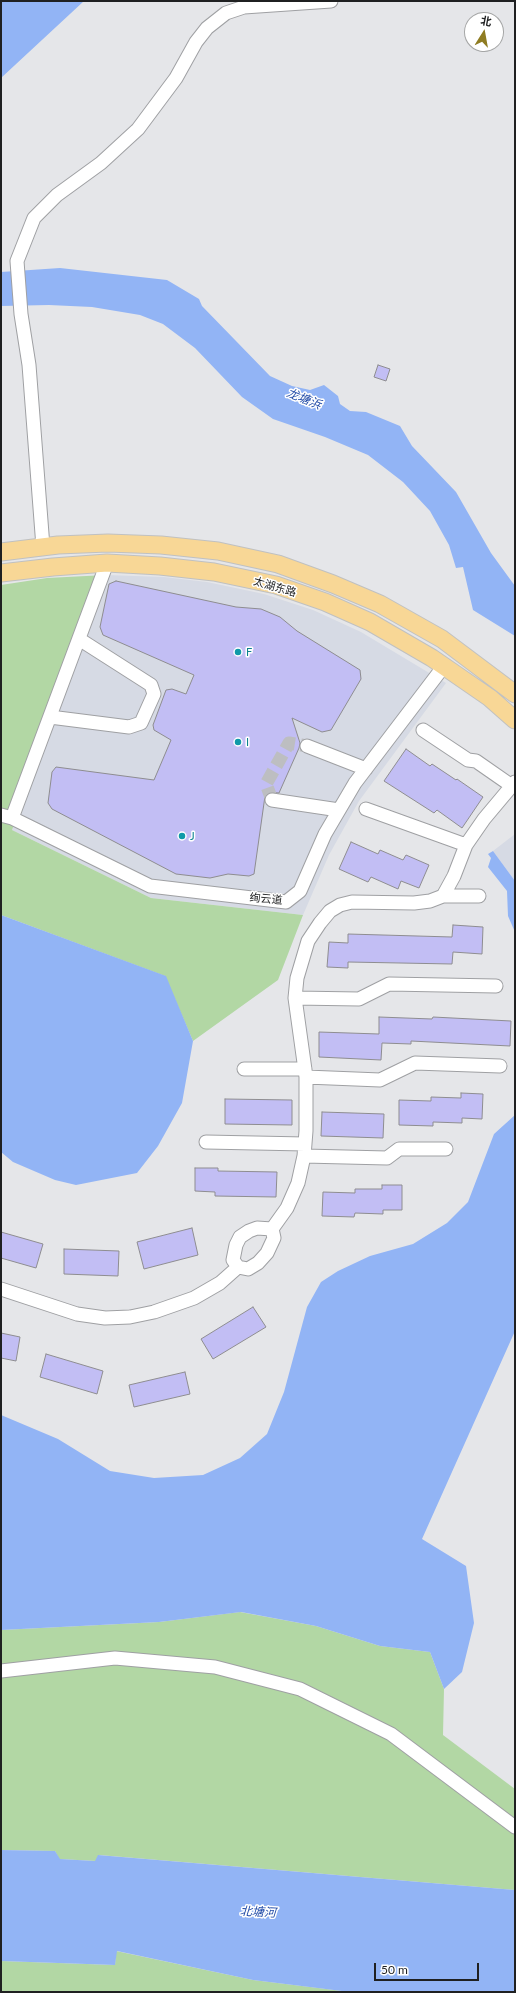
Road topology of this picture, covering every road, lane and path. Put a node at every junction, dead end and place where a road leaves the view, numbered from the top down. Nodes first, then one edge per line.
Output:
1 (331, 1) edge
2 (43, 547) junction
3 (1, 552) edge
4 (107, 563) junction
5 (1, 573) edge
6 (79, 639) junction
7 (444, 666) junction
8 (515, 694) edge
9 (50, 717) junction
10 (515, 720) edge
11 (423, 730) dead end
12 (307, 746) tunnel mouth
13 (366, 769) junction
14 (514, 784) edge
15 (272, 800) dead end
16 (366, 809) dead end
17 (339, 810) junction
18 (7, 816) edge
19 (466, 845) junction
20 (443, 896) junction
21 (479, 896) dead end
22 (496, 986) dead end
23 (294, 998) junction
24 (500, 1066) dead end
25 (244, 1069) dead end
26 (305, 1073) junction
27 (206, 1142) dead end
28 (446, 1149) dead end
29 (305, 1150) junction
30 (272, 1229) junction
31 (238, 1267) junction
32 (1, 1289) edge
33 (1, 1671) edge
34 (515, 1827) edge

1 - 2 street
2 - 3 main road, 太湖东路
2 - 8 main road, 太湖东路
4 - 5 main road, 太湖东路
4 - 6 street
4 - 7 main road, 太湖东路
6 - 9 street
6 - 9 street
7 - 10 main road, 太湖东路
7 - 13 street, 绚云道
9 - 18 street
11 - 14 street
12 - 13 street
13 - 17 street, 绚云道
14 - 19 street
15 - 17 street
16 - 19 street
17 - 18 street, 绚云道
19 - 20 street
20 - 21 street
20 - 23 street
22 - 23 street
23 - 26 street
24 - 26 street
25 - 26 street
26 - 29 street
27 - 29 street
28 - 29 street
29 - 30 street
30 - 31 street
30 - 31 street
31 - 32 street
33 - 34 street

